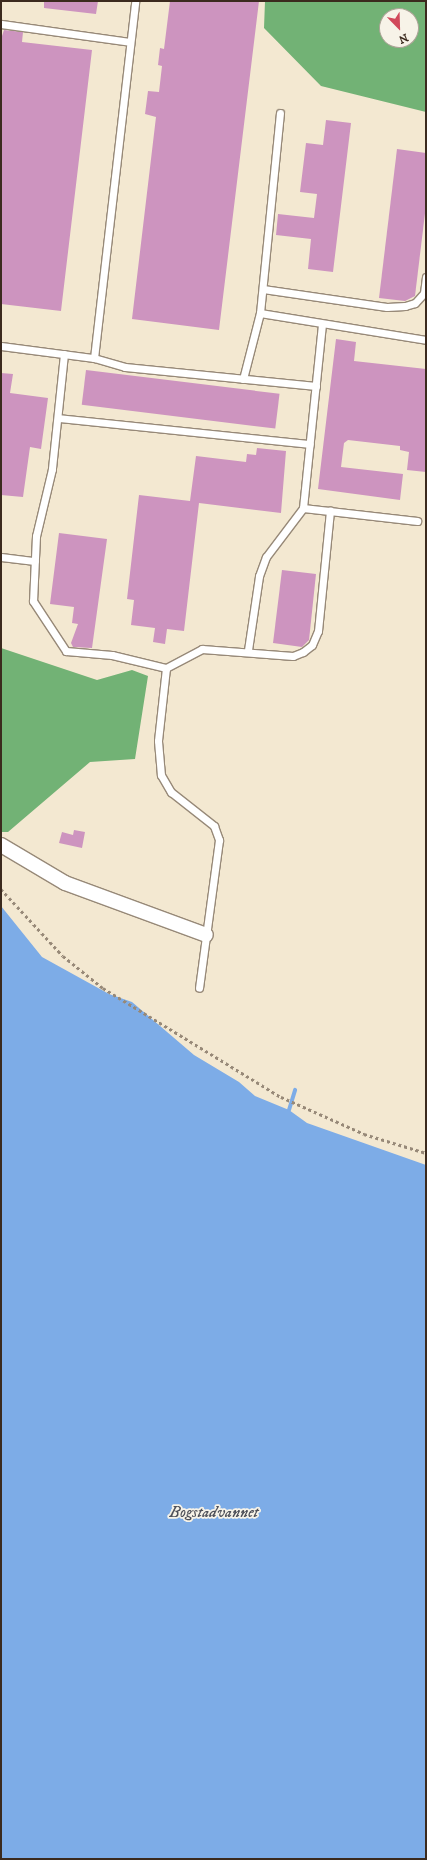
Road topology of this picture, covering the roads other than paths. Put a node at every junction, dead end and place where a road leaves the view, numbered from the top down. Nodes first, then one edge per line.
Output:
1 (135, 1) edge
2 (1, 24) edge
3 (130, 42) junction
4 (280, 113) dead end
5 (426, 277) edge
6 (263, 289) junction
7 (260, 313) junction
8 (322, 325) junction
9 (426, 340) edge
10 (1, 346) edge
11 (64, 354) junction
12 (94, 358) junction
13 (243, 379) junction
14 (316, 386) junction
15 (58, 418) junction
16 (310, 444) junction
17 (303, 508) junction
18 (330, 511) junction
19 (417, 521) dead end
20 (1, 557) edge
21 (35, 561) junction
22 (248, 650) junction
23 (166, 668) junction
24 (1, 845) edge
25 (206, 935) junction
26 (199, 988) dead end

1 - 3 lane
2 - 3 lane
3 - 12 lane
4 - 6 lane
5 - 6 lane
6 - 7 lane
7 - 8 lane
7 - 13 lane
8 - 9 lane
8 - 14 lane
10 - 11 lane
11 - 12 lane
11 - 15 lane
12 - 13 lane
13 - 14 lane
14 - 16 lane
15 - 16 lane
15 - 21 lane
16 - 17 lane
17 - 18 lane
17 - 22 lane
18 - 19 lane
18 - 22 lane
20 - 21 lane
21 - 23 lane
22 - 23 lane
23 - 25 lane
24 - 25 street
25 - 26 lane

